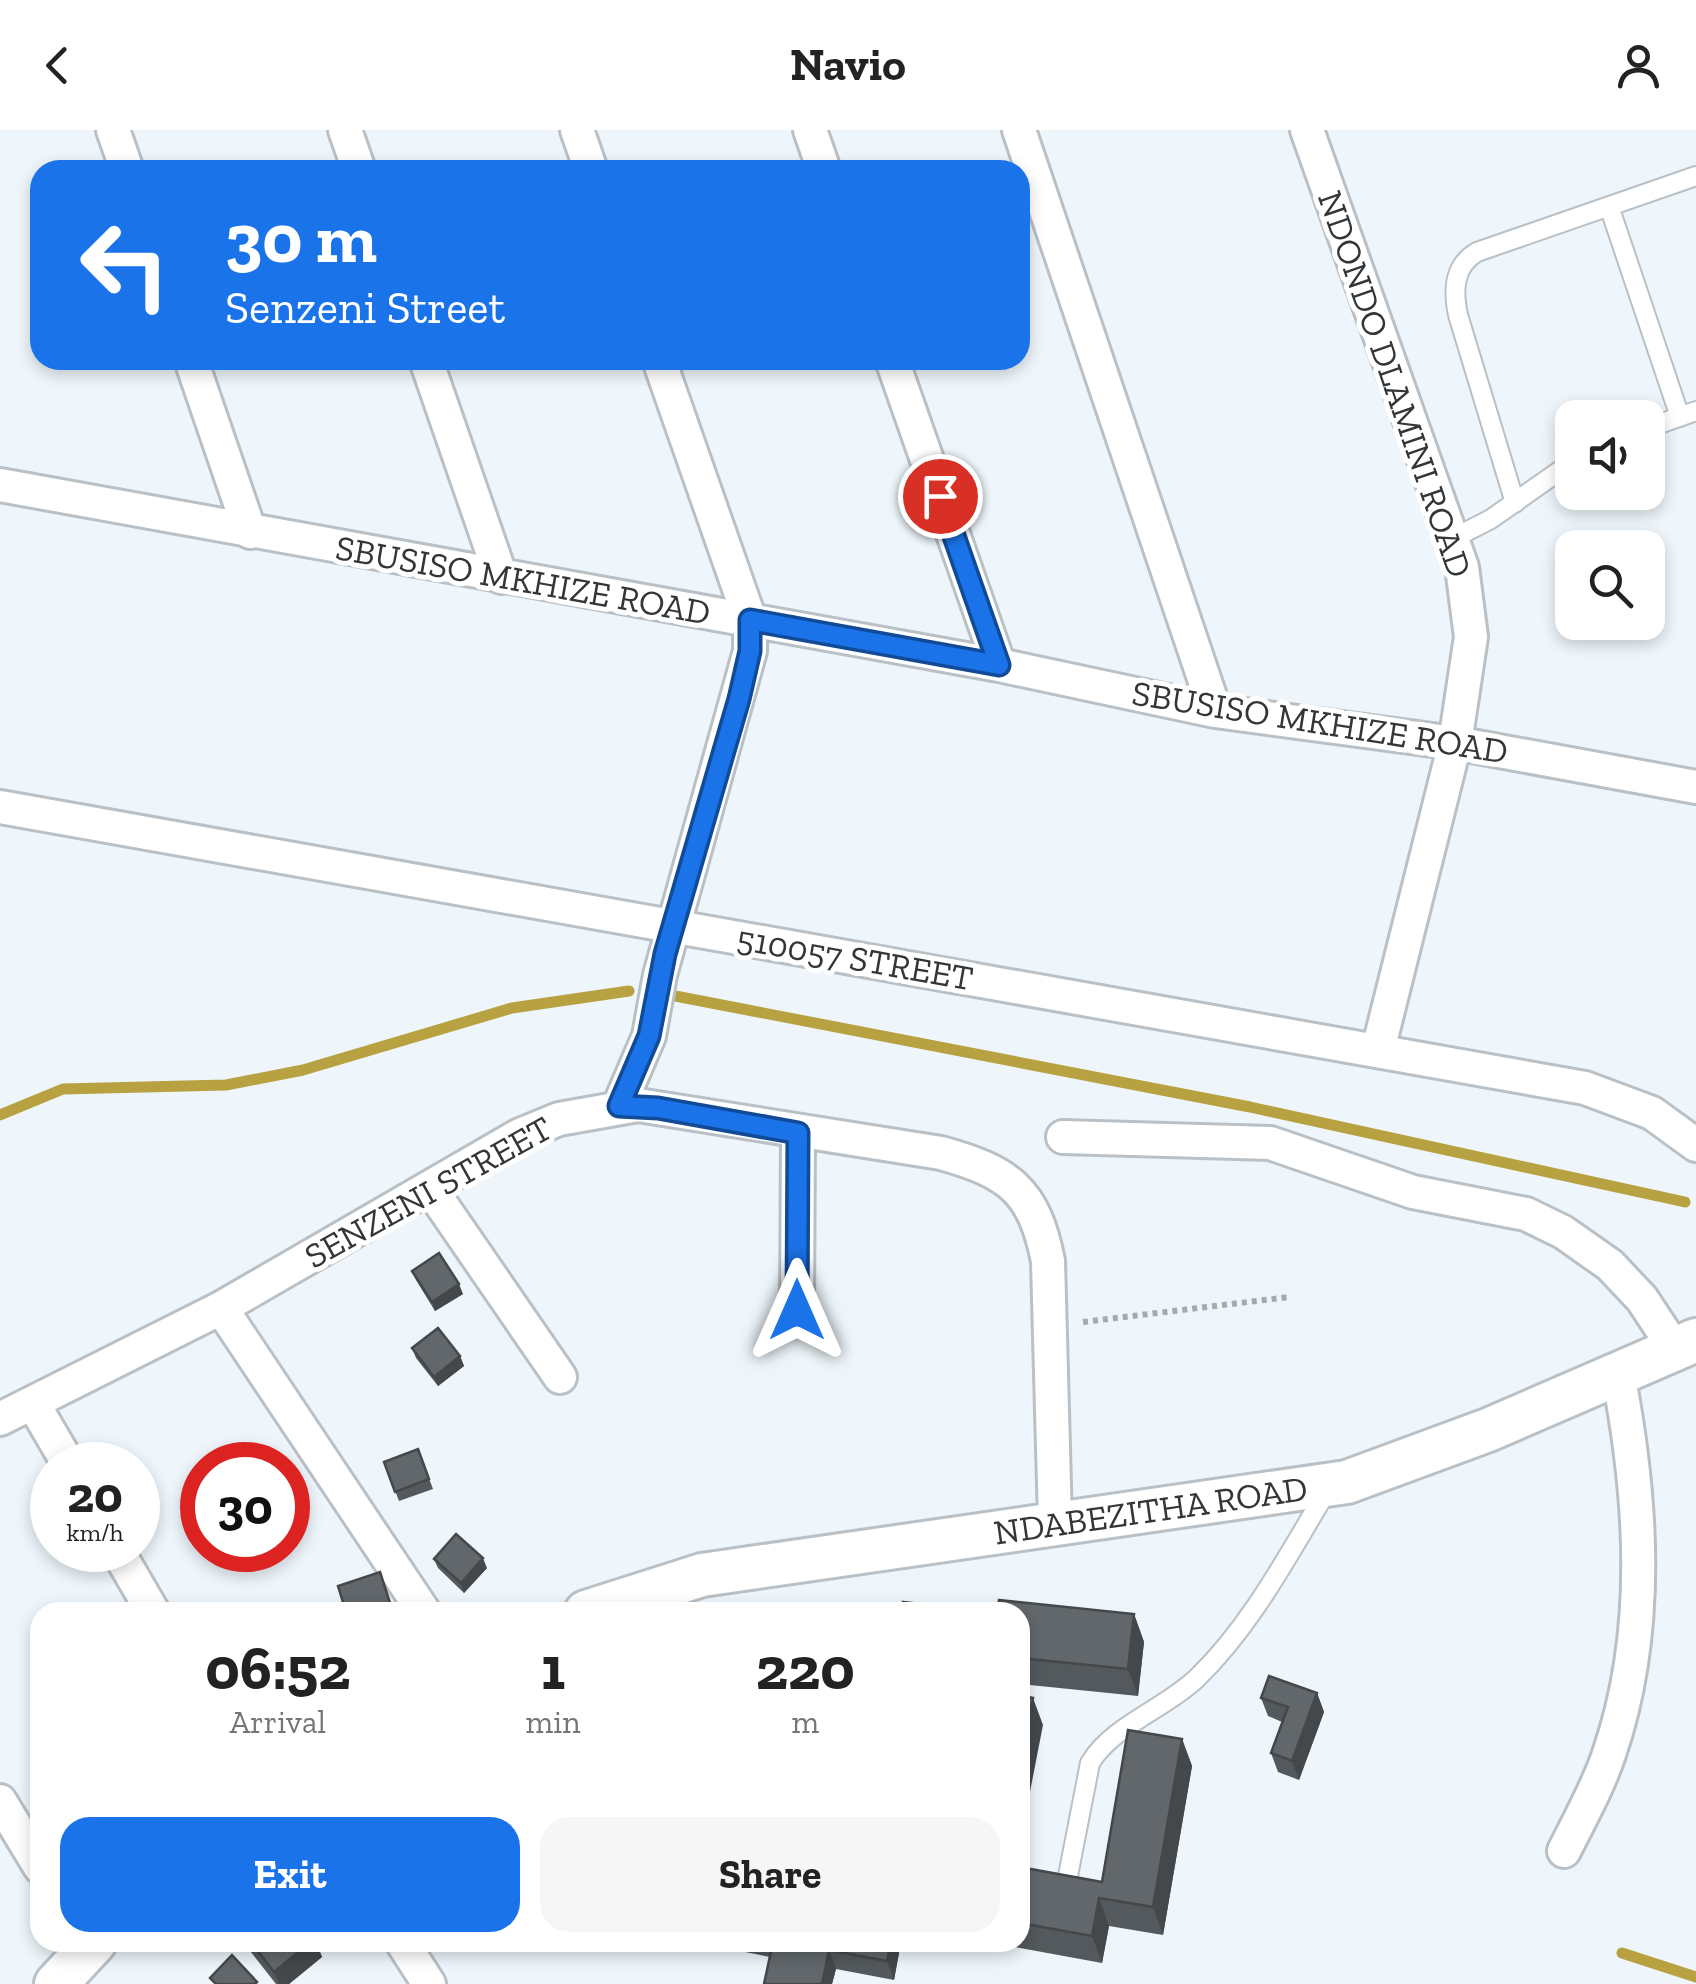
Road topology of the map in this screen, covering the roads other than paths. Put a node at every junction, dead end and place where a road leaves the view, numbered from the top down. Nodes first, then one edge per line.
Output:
1 (113, 130) edge
2 (346, 130) edge
3 (577, 130) edge
4 (810, 130) edge
5 (1019, 130) edge
6 (1307, 130) edge
7 (124, 160) edge
8 (356, 160) edge
9 (588, 160) edge
10 (820, 160) edge
11 (1029, 160) edge
12 (1030, 163) edge
13 (1696, 176) edge
14 (1609, 206) junction
15 (194, 370) edge
16 (429, 370) edge
17 (662, 370) edge
18 (896, 370) edge
19 (1688, 414) edge
20 (1555, 474) edge
21 (0, 485) edge
22 (1515, 503) junction
23 (250, 532) junction
24 (1452, 538) junction
25 (501, 577) junction
26 (750, 620) junction
27 (999, 665) junction
28 (1215, 711) junction
29 (1456, 743) junction
30 (1696, 786) edge
31 (0, 807) edge
32 (675, 926) junction
33 (1378, 1050) junction
34 (619, 1106) junction
35 (798, 1133) junction
36 (1063, 1137) dead end
37 (1696, 1146) edge
38 (430, 1188) junction
39 (221, 1308) junction
40 (797, 1310) dead end
41 (1686, 1344) edge
42 (1618, 1374) junction
43 (560, 1376) dead end
44 (34, 1405) junction
45 (0, 1419) edge
46 (56, 1442) edge
47 (1330, 1485) junction
48 (1055, 1522) junction
49 (130, 1572) edge
50 (147, 1602) edge
51 (417, 1602) edge
52 (617, 1602) edge
53 (0, 1801) edge
54 (30, 1850) edge
55 (1564, 1852) dead end
56 (1066, 1886) edge
57 (83, 1952) edge
58 (408, 1952) edge
59 (56, 1984) edge
60 (429, 1984) edge

1 - 7 street
2 - 8 street
3 - 9 street
4 - 10 street
5 - 11 street
6 - 24 street, NDONDO DLAMINI ROAD
12 - 28 street
13 - 14 lane
14 - 19 lane
14 - 22 lane
15 - 23 street
16 - 25 street
17 - 26 street
18 - 27 street
20 - 22 lane
21 - 23 street, SBUSISO MKHIZE ROAD
22 - 24 lane
23 - 25 street, SBUSISO MKHIZE ROAD
24 - 29 street, NDONDO DLAMINI ROAD
25 - 26 street, SBUSISO MKHIZE ROAD
26 - 27 street, SBUSISO MKHIZE ROAD
26 - 32 street
27 - 28 street, SBUSISO MKHIZE ROAD
28 - 29 street, SBUSISO MKHIZE ROAD
29 - 30 street, SBUSISO MKHIZE ROAD
29 - 33 street, NDONDO DLAMINI ROAD
31 - 32 street, 510057 STREET
32 - 33 street, 510057 STREET
32 - 34 street
33 - 37 street, 510057 STREET
34 - 35 street, SENZENI STREET
34 - 38 street, SENZENI STREET
35 - 40 street
35 - 48 street, SENZENI STREET
36 - 41 street
38 - 39 street, SENZENI STREET
38 - 43 street
39 - 44 street, SENZENI STREET
39 - 51 street
41 - 42 street, NDABEZITHA ROAD
42 - 47 street, NDABEZITHA ROAD
42 - 55 street
44 - 45 street, SENZENI STREET
44 - 46 street
47 - 48 street, NDABEZITHA ROAD
47 - 56 lane
48 - 52 street, NDABEZITHA ROAD
49 - 50 street
53 - 54 street
57 - 59 street
58 - 60 street

